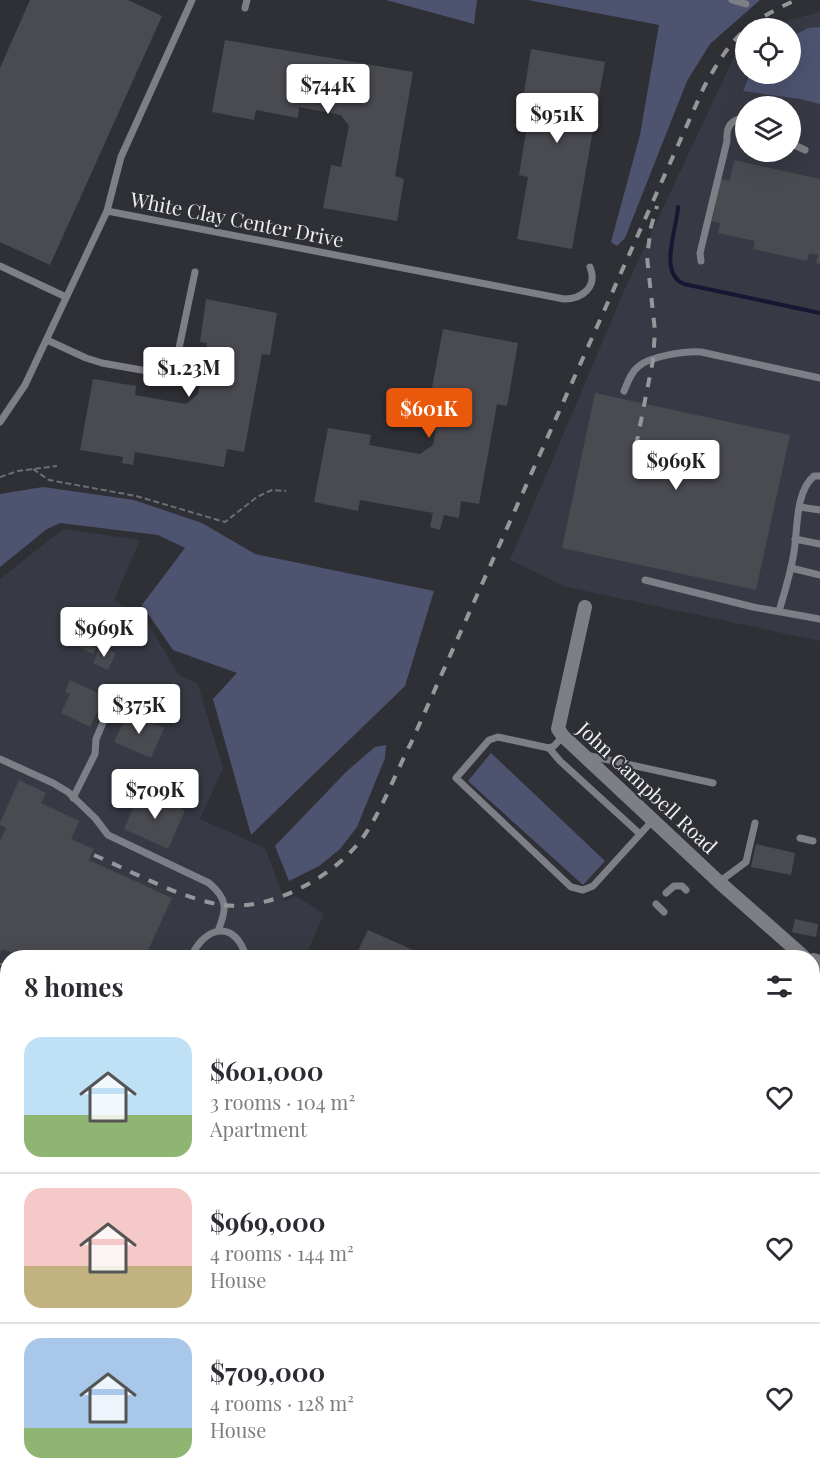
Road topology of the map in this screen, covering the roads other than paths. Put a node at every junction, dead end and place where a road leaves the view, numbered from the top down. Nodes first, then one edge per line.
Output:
1 (192, 0) edge
2 (732, 0) edge
3 (746, 4) dead end
4 (735, 119) edge
5 (801, 148) edge
6 (805, 150) dead end
7 (107, 211) junction
8 (701, 261) dead end
9 (0, 266) edge
10 (590, 267) dead end
11 (195, 272) dead end
12 (66, 297) junction
13 (46, 339) junction
14 (820, 378) edge
15 (624, 391) dead end
16 (0, 422) edge
17 (820, 476) edge
18 (800, 507) junction
19 (820, 510) edge
20 (795, 539) junction
21 (820, 544) edge
22 (791, 568) junction
23 (820, 575) edge
24 (645, 580) dead end
25 (585, 608) dead end
26 (779, 611) junction
27 (820, 619) edge
28 (117, 690) dead end
29 (563, 736) junction
30 (549, 748) junction
31 (581, 753) junction
32 (0, 759) edge
33 (713, 783) dead end
34 (73, 798) junction
35 (653, 820) junction
36 (756, 828) dead end
37 (640, 834) junction
38 (800, 838) dead end
39 (813, 840) dead end
40 (714, 873) junction
41 (686, 890) dead end
42 (666, 893) dead end
43 (656, 904) dead end
44 (664, 912) dead end
45 (218, 931) junction
46 (196, 950) edge
47 (243, 950) edge
48 (796, 950) edge

1 - 7 lane
2 - 3 lane
4 - 8 lane
5 - 6 lane
7 - 10 lane, White Clay Center Drive
7 - 12 lane, White Clay Center Drive
9 - 12 lane
11 - 13 lane
12 - 13 lane, White Clay Center Drive
13 - 16 lane, White Clay Center Drive
14 - 15 lane
17 - 18 lane
18 - 19 lane
18 - 20 lane
20 - 21 lane
20 - 22 lane
22 - 23 lane
22 - 26 lane
24 - 26 lane
25 - 29 street, John Campbell Road
26 - 27 lane
28 - 34 lane
29 - 30 lane
29 - 31 street, John Campbell Road
30 - 37 lane
30 - 37 lane
31 - 33 lane
31 - 35 street, John Campbell Road
32 - 34 lane
34 - 45 lane
35 - 37 lane
35 - 40 street, John Campbell Road
36 - 40 lane
38 - 39 lane
40 - 48 street, John Campbell Road
41 - 42 lane
43 - 44 lane
45 - 46 lane
45 - 47 lane

